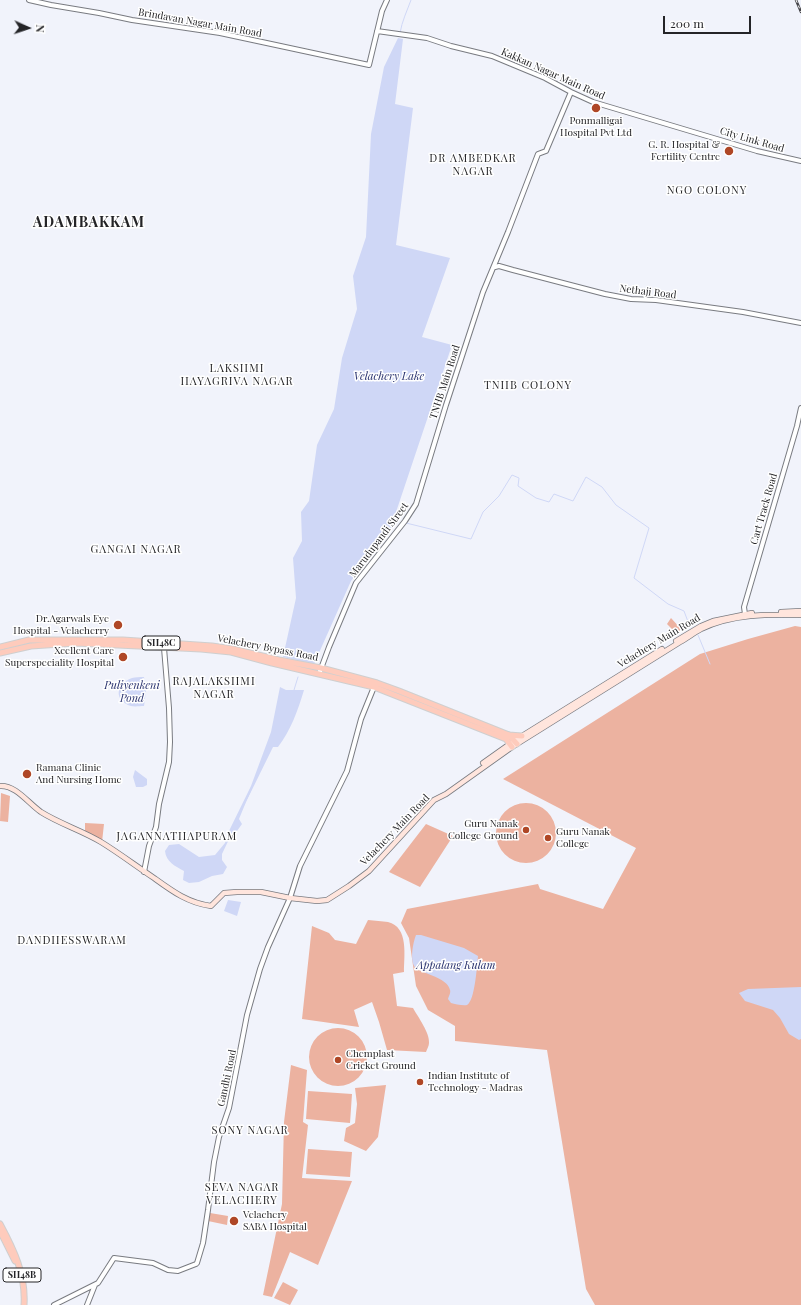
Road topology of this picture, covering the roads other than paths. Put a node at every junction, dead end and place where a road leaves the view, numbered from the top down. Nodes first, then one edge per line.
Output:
1 (29, 0) edge
2 (387, 0) edge
3 (377, 31) junction
4 (571, 92) junction
5 (698, 132) joint
6 (801, 161) edge
7 (495, 267) junction
8 (801, 323) edge
9 (801, 408) edge
10 (416, 504) joint
11 (800, 612) edge
12 (745, 614) junction
13 (122, 643) junction
14 (0, 647) edge
15 (164, 648) junction
16 (0, 653) edge
17 (321, 668) junction
18 (319, 674) junction
19 (374, 687) junction
20 (509, 735) junction
21 (522, 736) junction
22 (513, 744) junction
23 (0, 786) edge
24 (144, 872) junction
25 (290, 898) junction
26 (0, 1224) edge
27 (0, 1232) edge
28 (11, 1247) junction
29 (95, 1284) junction
30 (23, 1305) edge
31 (54, 1305) edge
32 (87, 1305) edge

1 - 3 street, Brindavan Nagar Main Road
2 - 3 street
3 - 4 street, Kakkan Nagar Main Road
4 - 5 street, Kakkan Nagar Main Road
4 - 7 street, TNHB Main Road
5 - 6 street, City Link Road
7 - 8 street, Nethaji Road
7 - 10 street, TNHB Main Road
9 - 12 street, Cart Track Road
10 - 17 street, Marudupandi Street
11 - 12 main road, Velachery Main Road
11 - 22 main road, Velachery Main Road
12 - 21 main road, Velachery Main Road
13 - 14 main road, Velachery Bypass Road / SH48C
13 - 15 main road, Velachery Bypass Road / SH48C
13 - 16 main road, Velachery Bypass Road / SH48C
13 - 17 main road, Velachery Bypass Road / SH48C
15 - 18 main road, Velachery Bypass Road / SH48C
15 - 24 street
17 - 18 street, Marudupandi Street
17 - 20 main road, Velachery Bypass Road / SH48C
18 - 19 main road, Velachery Bypass Road / SH48C
19 - 22 main road, Velachery Bypass Road / SH48C
19 - 25 street, Gandhi Road
20 - 21 main road
20 - 22 main road, Velachery Bypass Road / SH48C
21 - 22 main road, Velachery Main Road
22 - 25 main road, Velachery Main Road
23 - 24 main road, Velachery Main Road
24 - 25 main road, Velachery Main Road
25 - 29 street, Gandhi Road
26 - 28 main road, SH48B
27 - 28 main road, SH48B
28 - 30 main road, SH48B
29 - 31 street
29 - 32 street

